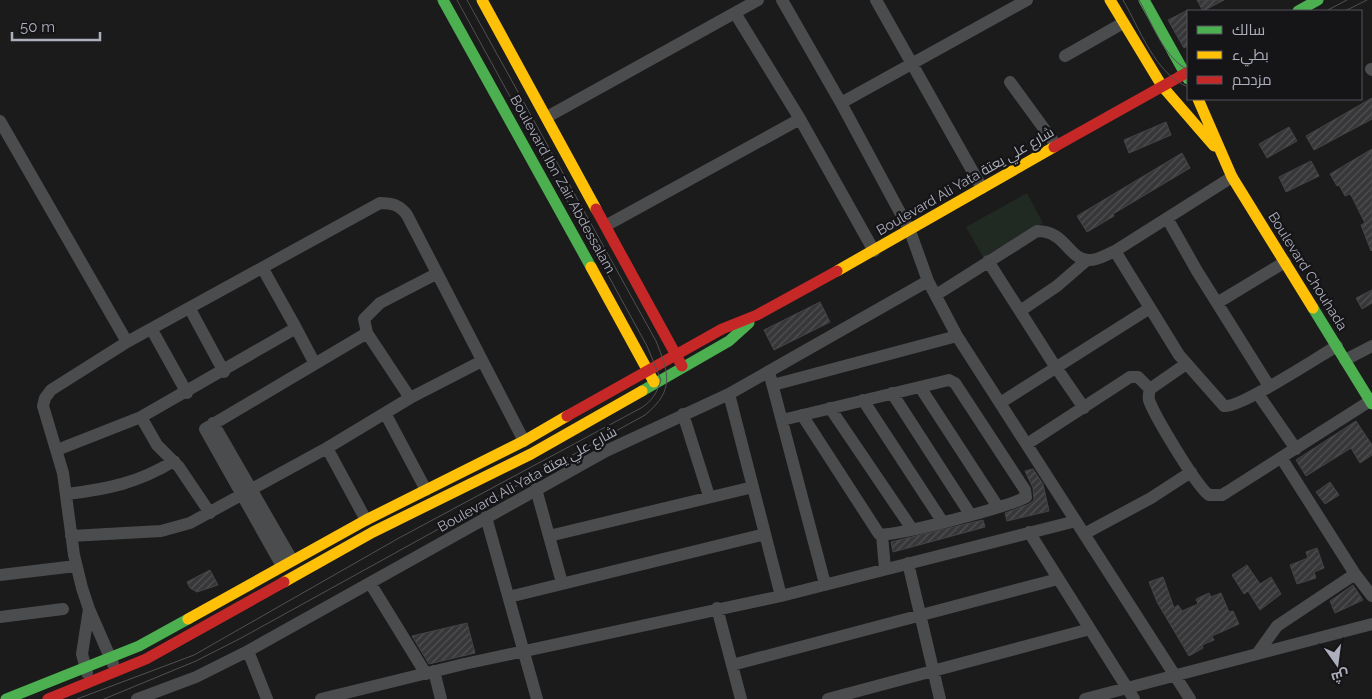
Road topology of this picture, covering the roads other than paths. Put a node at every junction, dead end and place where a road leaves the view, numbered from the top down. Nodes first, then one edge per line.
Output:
1 (443, 0) edge
2 (482, 0) edge
3 (758, 0) edge
4 (782, 0) edge
5 (876, 0) edge
6 (1027, 0) edge
7 (1110, 0) edge
8 (1144, 0) edge
9 (1318, 0) edge
10 (1300, 10) edge
11 (735, 13) junction
12 (1123, 23) junction
13 (1065, 56) dead end
14 (912, 65) junction
15 (1187, 75) edge
16 (1010, 82) dead end
17 (1162, 86) junction
18 (1198, 100) edge
19 (841, 103) junction
20 (548, 116) junction
21 (800, 119) junction
22 (0, 121) edge
23 (1056, 145) junction
24 (1220, 152) junction
25 (1232, 177) junction
26 (982, 188) junction
27 (1167, 218) junction
28 (607, 225) junction
29 (910, 231) junction
30 (874, 251) junction
31 (1115, 251) junction
32 (1087, 260) junction
33 (988, 261) junction
34 (1285, 262) junction
35 (263, 269) junction
36 (436, 274) junction
37 (928, 281) junction
38 (936, 295) junction
39 (1217, 303) junction
40 (1150, 308) junction
41 (190, 309) junction
42 (1020, 311) junction
43 (757, 316) junction
44 (296, 328) junction
45 (152, 330) junction
46 (367, 333) junction
47 (957, 336) junction
48 (127, 342) junction
49 (1337, 346) junction
50 (1372, 346) edge
51 (676, 355) junction
52 (482, 360) junction
53 (1346, 360) junction
54 (315, 364) junction
55 (1186, 364) junction
56 (683, 367) junction
57 (1056, 368) junction
58 (649, 371) junction
59 (224, 372) junction
60 (769, 372) junction
61 (655, 383) junction
62 (773, 385) junction
63 (1268, 386) junction
64 (920, 387) junction
65 (1150, 389) junction
66 (187, 393) junction
67 (892, 393) junction
68 (729, 394) junction
69 (1258, 394) junction
70 (410, 398) junction
71 (863, 400) junction
72 (1371, 402) edge
73 (1000, 403) junction
74 (830, 408) junction
75 (1084, 408) junction
76 (385, 413) junction
77 (683, 414) junction
78 (802, 415) junction
79 (141, 418) junction
80 (782, 420) junction
81 (524, 441) junction
82 (1027, 444) junction
83 (327, 448) junction
84 (57, 450) junction
85 (1296, 450) junction
86 (1282, 459) junction
87 (174, 461) junction
88 (1191, 472) junction
89 (753, 487) junction
90 (536, 489) junction
91 (426, 490) junction
92 (247, 493) junction
93 (67, 494) junction
94 (709, 496) junction
95 (998, 507) junction
96 (210, 513) junction
97 (970, 514) junction
98 (486, 517) junction
99 (366, 520) junction
100 (942, 521) junction
101 (1076, 521) junction
102 (912, 529) junction
103 (1029, 532) junction
104 (765, 534) junction
105 (1084, 534) junction
106 (882, 535) junction
107 (72, 536) junction
108 (549, 536) junction
109 (287, 563) junction
110 (908, 563) junction
111 (76, 566) junction
112 (885, 569) junction
113 (1355, 574) junction
114 (0, 575) edge
115 (1058, 579) junction
116 (370, 583) junction
117 (562, 583) junction
118 (825, 584) junction
119 (781, 596) junction
120 (1372, 596) edge
121 (509, 597) junction
122 (717, 608) junction
123 (63, 609) dead end
124 (89, 609) junction
125 (920, 615) junction
126 (0, 617) edge
127 (1372, 624) edge
128 (1090, 629) junction
129 (524, 650) junction
130 (248, 651) junction
131 (1257, 654) junction
132 (111, 659) junction
133 (732, 665) junction
134 (85, 668) junction
135 (430, 672) junction
136 (933, 672) junction
137 (117, 673) junction
138 (1176, 676) junction
139 (91, 683) junction
140 (1131, 694) edge
141 (159, 696) edge
142 (6, 699) edge
143 (48, 699) edge
144 (138, 699) edge
145 (267, 699) edge
146 (321, 699) edge
147 (441, 699) edge
148 (537, 699) edge
149 (741, 699) edge
150 (828, 699) edge
151 (940, 699) edge
152 (1085, 699) edge
153 (1190, 699) edge

1 - 58 main road, Boulevard Ibn Zair Abdessalam
2 - 20 main road, Boulevard Ibn Zair Abdessalam
3 - 11 street
4 - 19 street
5 - 14 street
6 - 14 street
7 - 12 main road, Boulevard Chouhada
8 - 15 main road
9 - 10 main road
11 - 20 street
11 - 21 street
12 - 13 street
12 - 17 main road, Boulevard Chouhada
14 - 19 street
14 - 26 street
15 - 17 main road, Boulevard Ali Yata شارع علي يعتة
16 - 23 street
17 - 23 main road, Boulevard Ali Yata شارع علي يعتة
17 - 24 main road, Boulevard Chouhada
18 - 24 main road, Boulevard Chouhada
19 - 29 street
20 - 28 main road, Boulevard Ibn Zair Abdessalam
21 - 28 street
21 - 30 street
22 - 48 street
23 - 26 main road, Boulevard Ali Yata شارع علي يعتة
24 - 25 main road, Boulevard Chouhada
25 - 27 street
25 - 34 main road, Boulevard Chouhada
26 - 29 main road, Boulevard Ali Yata شارع علي يعتة
27 - 31 street
27 - 39 street
28 - 51 main road, Boulevard Ibn Zair Abdessalam
29 - 30 main road, Boulevard Ali Yata شارع علي يعتة
29 - 37 street
30 - 43 main road, Boulevard Ali Yata شارع علي يعتة
31 - 32 street
31 - 40 street
32 - 33 street
32 - 42 street
33 - 38 street
33 - 42 street
34 - 39 street
34 - 49 main road, Boulevard Chouhada
35 - 36 street
35 - 41 street
35 - 44 street
36 - 46 street
36 - 52 street
37 - 38 street
37 - 60 street, Boulevard Ali Yata شارع علي يعتة
38 - 47 street
39 - 63 street
40 - 55 street
40 - 57 street
41 - 45 street
41 - 59 street
42 - 57 street
43 - 51 main road, Boulevard Ali Yata شارع علي يعتة
43 - 56 main road, Boulevard Ali Yata شارع علي يعتة
44 - 54 street
44 - 59 street
45 - 48 street
45 - 66 street
46 - 54 street
46 - 70 street
47 - 62 street
47 - 73 street
48 - 84 street
49 - 53 main road, Boulevard Chouhada
49 - 63 street
50 - 53 street
51 - 56 main road, Boulevard Ibn Zair Abdessalam
51 - 58 main road, Boulevard Ali Yata شارع علي يعتة
52 - 70 street
52 - 81 street
53 - 72 main road, Boulevard Chouhada
54 - 92 street
55 - 65 street
55 - 69 street
56 - 61 main road, Boulevard Ali Yata شارع علي يعتة
57 - 73 street
57 - 75 street
58 - 61 main road, Boulevard Ibn Zair Abdessalam
58 - 81 main road, Boulevard Ali Yata شارع علي يعتة
59 - 66 street
60 - 62 street
60 - 68 street, Boulevard Ali Yata شارع علي يعتة
61 - 137 main road, Boulevard Ali Yata شارع علي يعتة
62 - 80 street
63 - 69 street
64 - 67 street
64 - 95 street
64 - 95 street
65 - 75 street
65 - 88 street
66 - 79 street
67 - 71 street
67 - 97 street
68 - 77 street, Boulevard Ali Yata شارع علي يعتة
68 - 89 street
69 - 85 street
70 - 76 street
71 - 74 street
71 - 100 street
72 - 85 street
73 - 82 street
74 - 78 street
74 - 102 street
75 - 82 street
76 - 83 street
76 - 91 street
77 - 90 street, Boulevard Ali Yata شارع علي يعتة
77 - 94 street
78 - 80 street
78 - 106 street
79 - 84 street
79 - 87 street
80 - 118 street
81 - 91 main road, Boulevard Ali Yata شارع علي يعتة
82 - 101 street
83 - 92 street
83 - 99 street
84 - 93 street
85 - 86 street
86 - 88 street
86 - 113 street
87 - 93 street
87 - 96 street
88 - 105 street
89 - 94 street
89 - 104 street
90 - 98 street, Boulevard Ali Yata شارع علي يعتة
90 - 108 street
91 - 99 main road, Boulevard Ali Yata شارع علي يعتة
92 - 96 street
92 - 109 street
93 - 107 street
94 - 108 street
95 - 97 street
96 - 107 street
97 - 100 street
98 - 116 street, Boulevard Ali Yata شارع علي يعتة
98 - 121 street
99 - 109 main road, Boulevard Ali Yata شارع علي يعتة
100 - 102 street
101 - 103 street
101 - 105 street
102 - 106 street
103 - 110 street
103 - 115 street
104 - 117 street
104 - 119 street
105 - 138 street
106 - 112 street
107 - 111 street
108 - 117 street
109 - 132 main road, Boulevard Ali Yata شارع علي يعتة
110 - 112 street
110 - 125 street
111 - 114 street
111 - 124 street
112 - 118 street
113 - 120 street
113 - 131 street
115 - 125 street
115 - 128 street
116 - 130 street, Boulevard Ali Yata شارع علي يعتة
116 - 135 street
117 - 121 street
118 - 119 street
119 - 122 street
121 - 129 street
122 - 129 street
122 - 133 street
123 - 126 street
124 - 132 street
124 - 134 street
125 - 133 street
125 - 136 street
127 - 131 street
128 - 136 street
128 - 140 street
129 - 135 street
129 - 148 street
130 - 141 street, Boulevard Ali Yata شارع علي يعتة
130 - 145 street
131 - 138 street
132 - 134 main road, Boulevard Ali Yata شارع علي يعتة
132 - 137 street
133 - 149 street
134 - 139 street
134 - 142 main road, Boulevard Ali Yata شارع علي يعتة
135 - 146 street
135 - 147 street
136 - 150 street
136 - 151 street
137 - 139 main road, Boulevard Ali Yata شارع علي يعتة
138 - 140 street
138 - 153 street
139 - 143 main road, Boulevard Ali Yata شارع علي يعتة
140 - 152 street
141 - 144 street, Boulevard Ali Yata شارع علي يعتة

